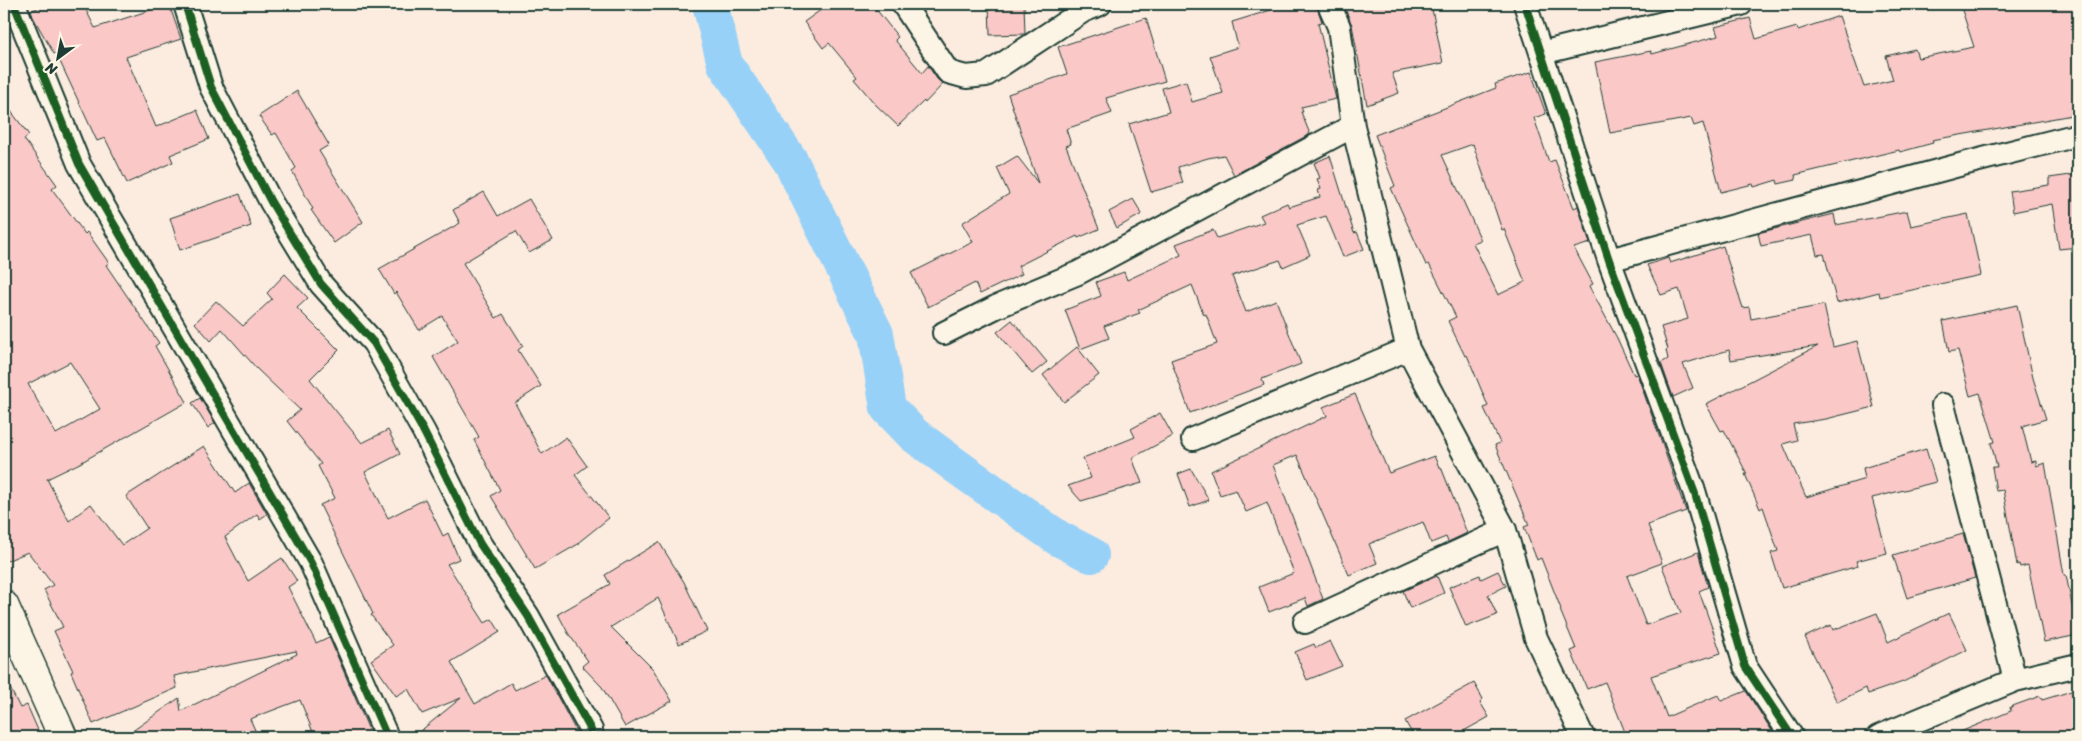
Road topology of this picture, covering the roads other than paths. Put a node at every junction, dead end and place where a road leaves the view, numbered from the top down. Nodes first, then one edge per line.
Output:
1 (14, 4) edge
2 (185, 4) edge
3 (903, 4) edge
4 (1329, 4) edge
5 (1525, 4) edge
6 (1741, 4) edge
7 (1089, 6) edge
8 (1541, 53) junction
9 (1353, 126) junction
10 (2078, 135) edge
11 (1609, 260) junction
12 (944, 333) dead end
13 (1408, 350) junction
14 (1943, 404) dead end
15 (1193, 439) dead end
16 (1506, 530) junction
17 (4, 605) edge
18 (1305, 622) dead end
19 (2078, 665) edge
20 (2015, 680) junction
21 (63, 737) edge
22 (386, 737) edge
23 (592, 737) edge
24 (1582, 737) edge
25 (1792, 737) edge
26 (1878, 737) edge

1 - 22 street
2 - 23 street
3 - 7 street
4 - 9 street
5 - 8 street
6 - 8 street
8 - 11 street
9 - 12 street
9 - 13 street
10 - 11 street
11 - 25 street
13 - 15 street
13 - 16 street
14 - 20 street
16 - 18 street
16 - 24 street
17 - 21 street
19 - 20 street
20 - 26 street

